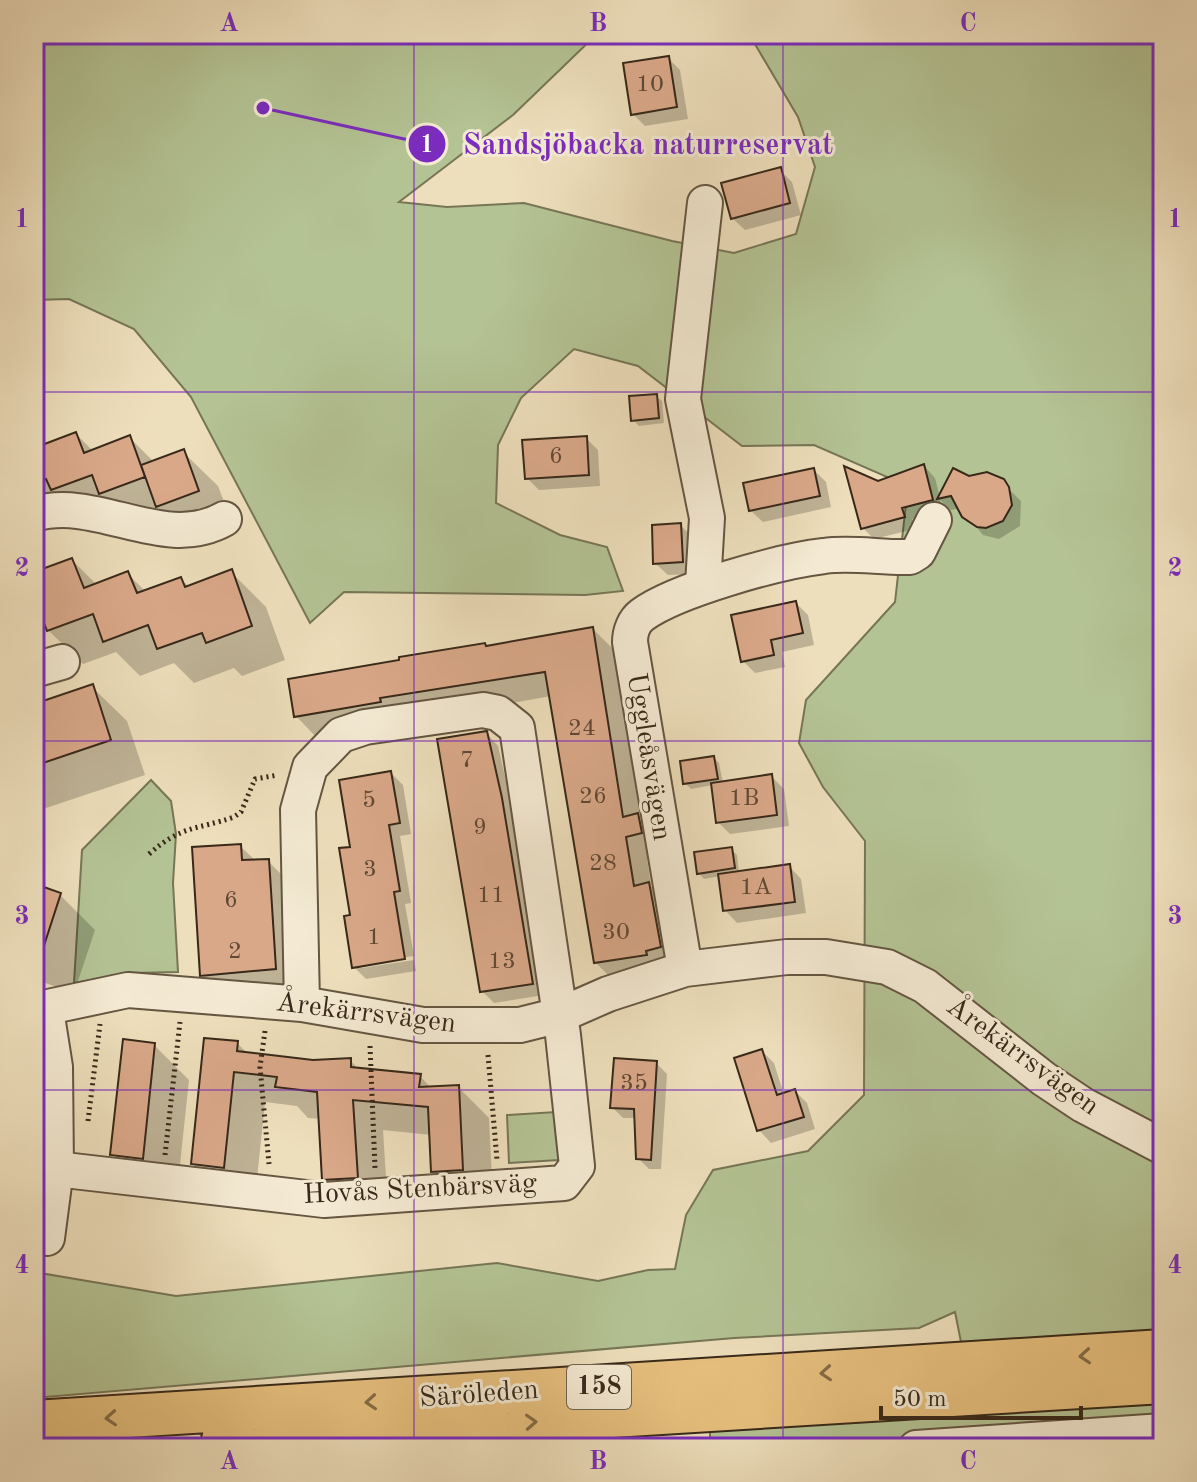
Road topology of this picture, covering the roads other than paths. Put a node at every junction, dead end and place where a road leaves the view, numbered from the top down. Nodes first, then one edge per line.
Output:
1 (705, 203) dead end
2 (34, 514) edge
3 (224, 519) dead end
4 (934, 520) dead end
5 (703, 585) junction
6 (685, 969) junction
7 (302, 1004) junction
8 (40, 1010) edge
9 (560, 1015) junction
10 (1163, 1147) edge
11 (69, 1171) junction
12 (47, 1238) dead end
13 (1163, 1351) edge
14 (1163, 1382) edge
15 (34, 1422) edge
16 (1163, 1431) edge
17 (90, 1448) edge
18 (916, 1448) edge

1 - 5 street
2 - 3 street
4 - 5 street, Uggleåsvägen
5 - 6 street, Uggleåsvägen
6 - 9 street, Årekärrsvägen
6 - 10 street, Årekärrsvägen
7 - 8 street, Årekärrsvägen
7 - 9 street, Årekärrsvägen
7 - 9 street, Hovås Stenbärsväg
8 - 11 street
9 - 11 street, Hovås Stenbärsväg
11 - 12 street
13 -> 15 main road, Säröleden / 158
17 -> 14 main road, Säröleden / 158
16 - 18 street

